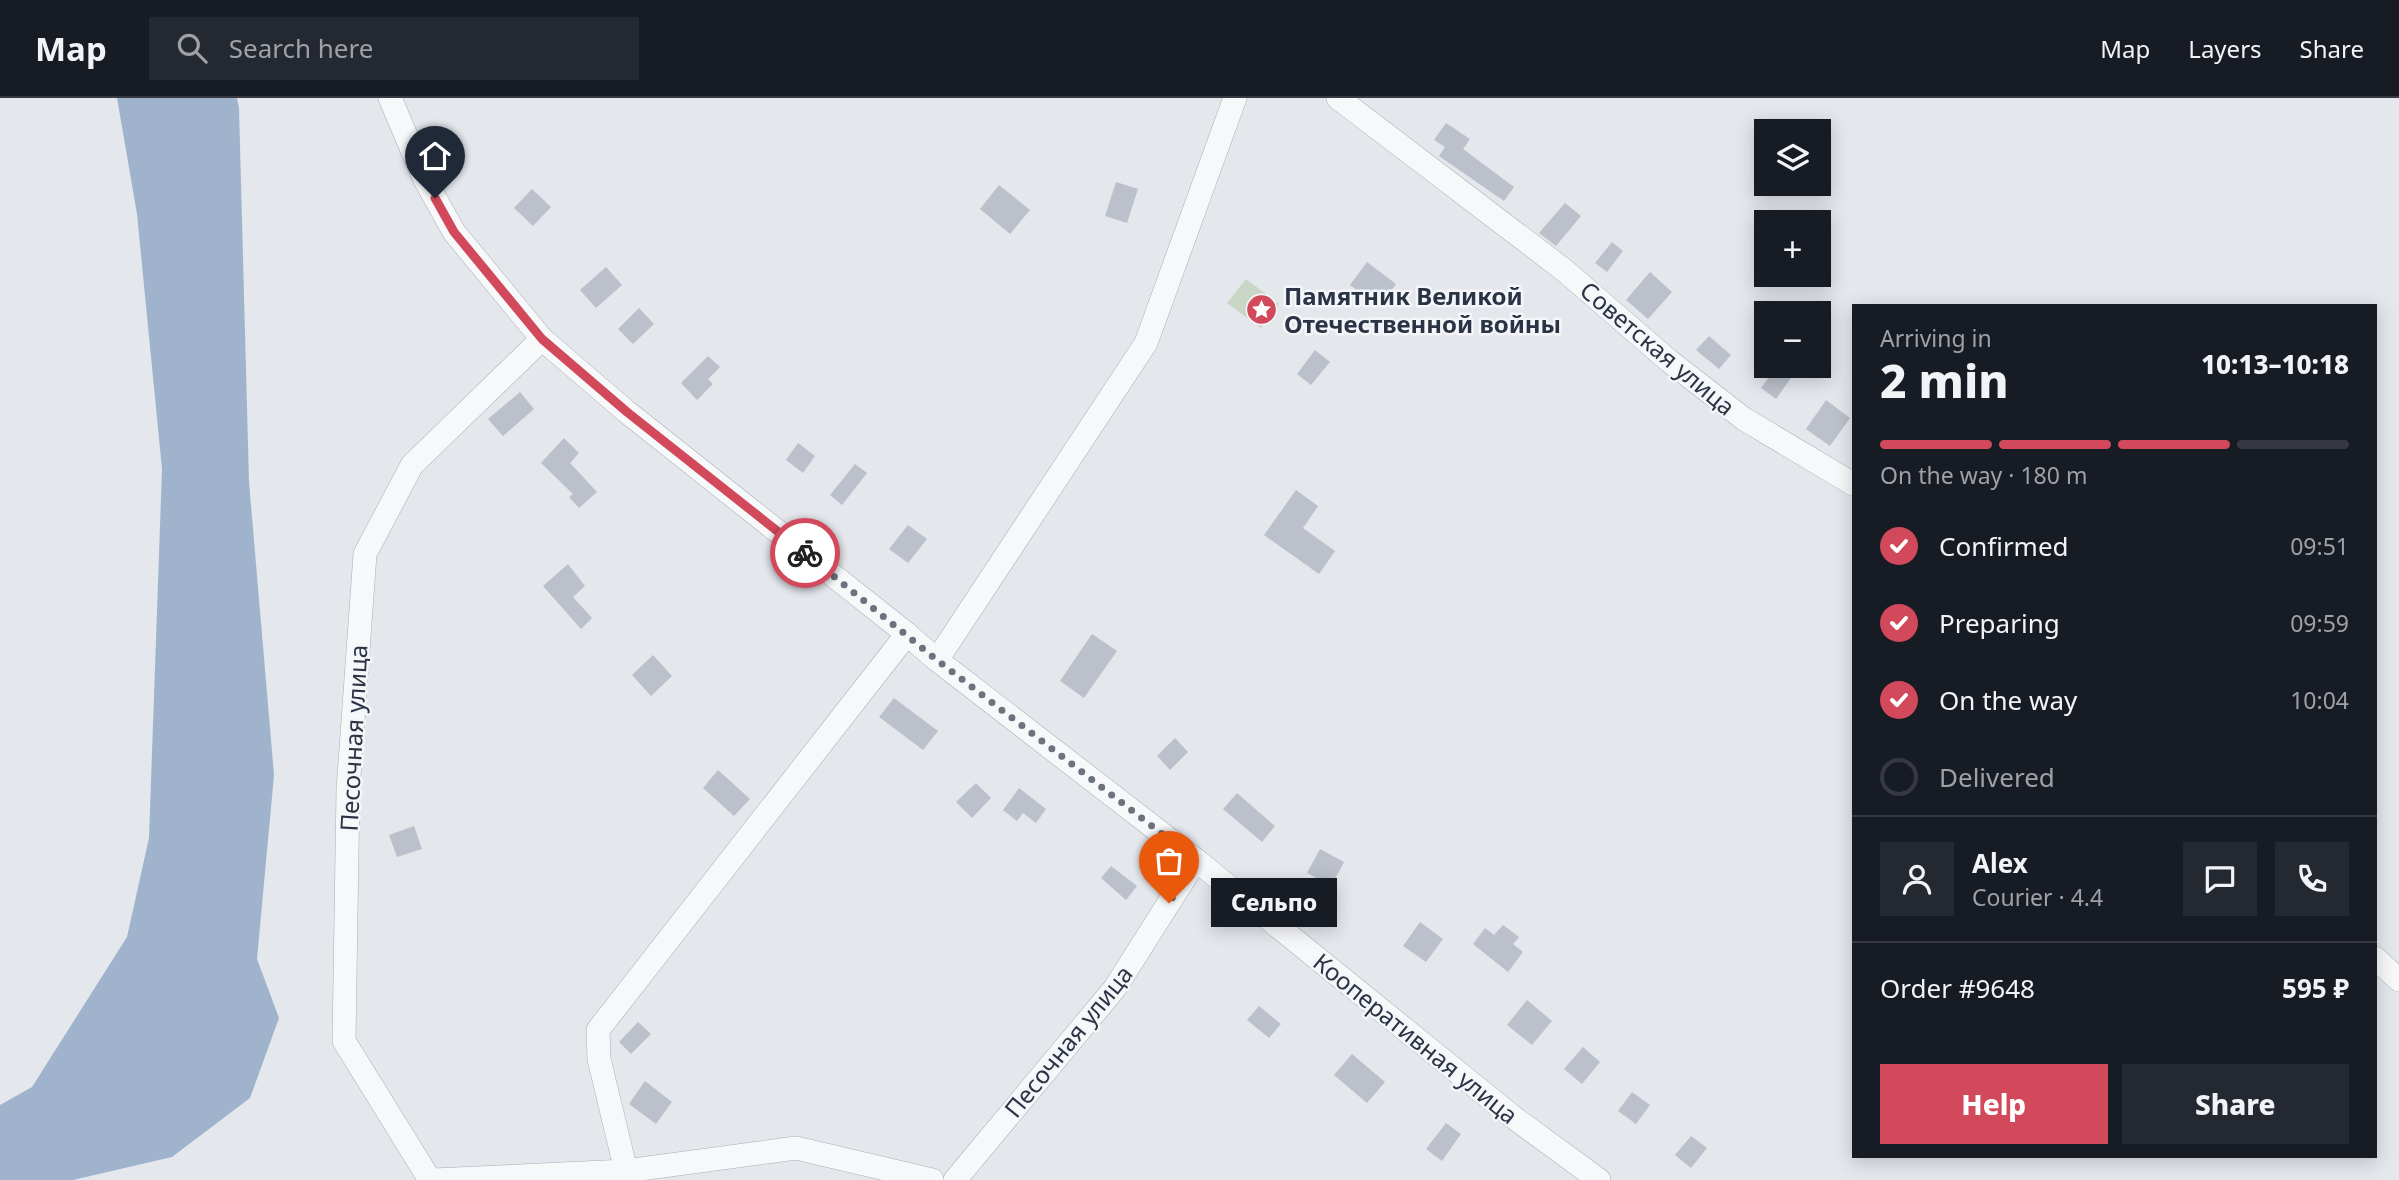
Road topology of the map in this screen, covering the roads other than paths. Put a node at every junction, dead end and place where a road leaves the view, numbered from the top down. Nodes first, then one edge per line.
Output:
1 (390, 98) edge
2 (1235, 98) edge
3 (1338, 98) edge
4 (542, 339) junction
5 (1852, 483) edge
6 (907, 634) junction
7 (937, 660) junction
8 (1196, 860) junction
9 (2377, 960) edge
10 (2399, 980) edge
11 (626, 1171) junction
12 (432, 1180) edge
13 (932, 1180) edge
14 (956, 1180) edge
15 (1599, 1180) edge

1 - 4 street, Кооперативная улица
2 - 7 street
3 - 5 street, Советская улица
4 - 6 street, Кооперативная улица
4 - 12 street, Песочная улица
6 - 7 street, Кооперативная улица
6 - 11 street
7 - 8 street, Кооперативная улица
8 - 14 street, Песочная улица
8 - 15 street, Кооперативная улица
9 - 10 street
11 - 12 street, Песочная улица
11 - 13 street, Песочная улица

